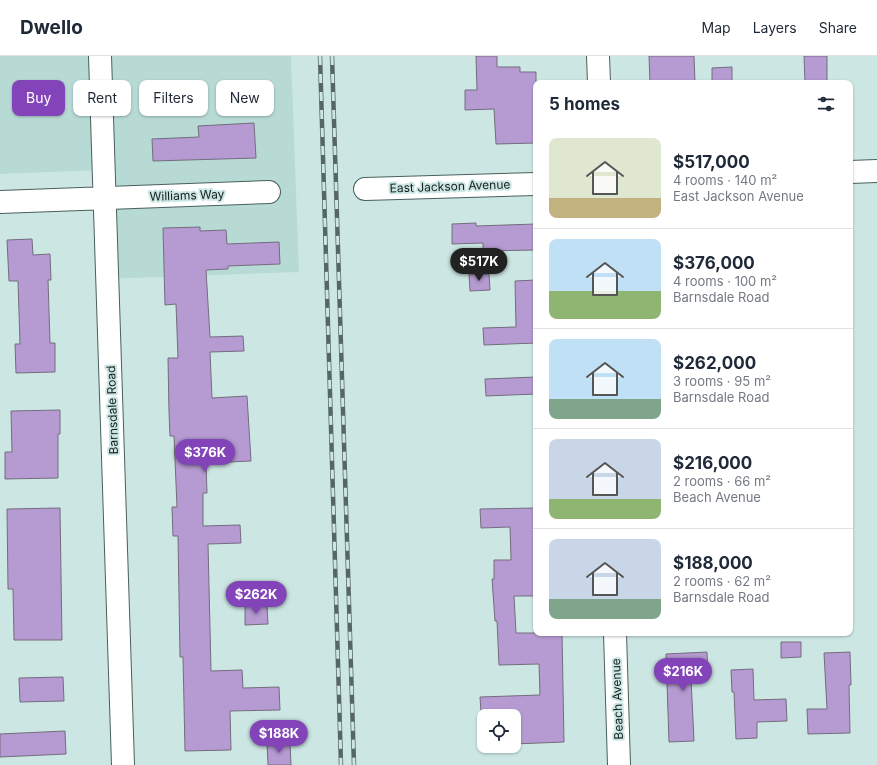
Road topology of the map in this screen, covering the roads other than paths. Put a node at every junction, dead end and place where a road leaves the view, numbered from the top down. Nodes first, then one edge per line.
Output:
1 (100, 56) edge
2 (598, 56) edge
3 (598, 80) edge
4 (877, 171) edge
5 (853, 172) edge
6 (533, 184) edge
7 (365, 189) dead end
8 (268, 192) dead end
9 (106, 198) junction
10 (0, 202) edge
11 (615, 636) edge
12 (124, 765) edge
13 (619, 765) edge

1 - 9 street, Barnsdale Road
2 - 3 street
4 - 5 street
6 - 7 street, East Jackson Avenue
8 - 9 street, Williams Way
9 - 10 street
9 - 12 street, Barnsdale Road
11 - 13 street, Beach Avenue

